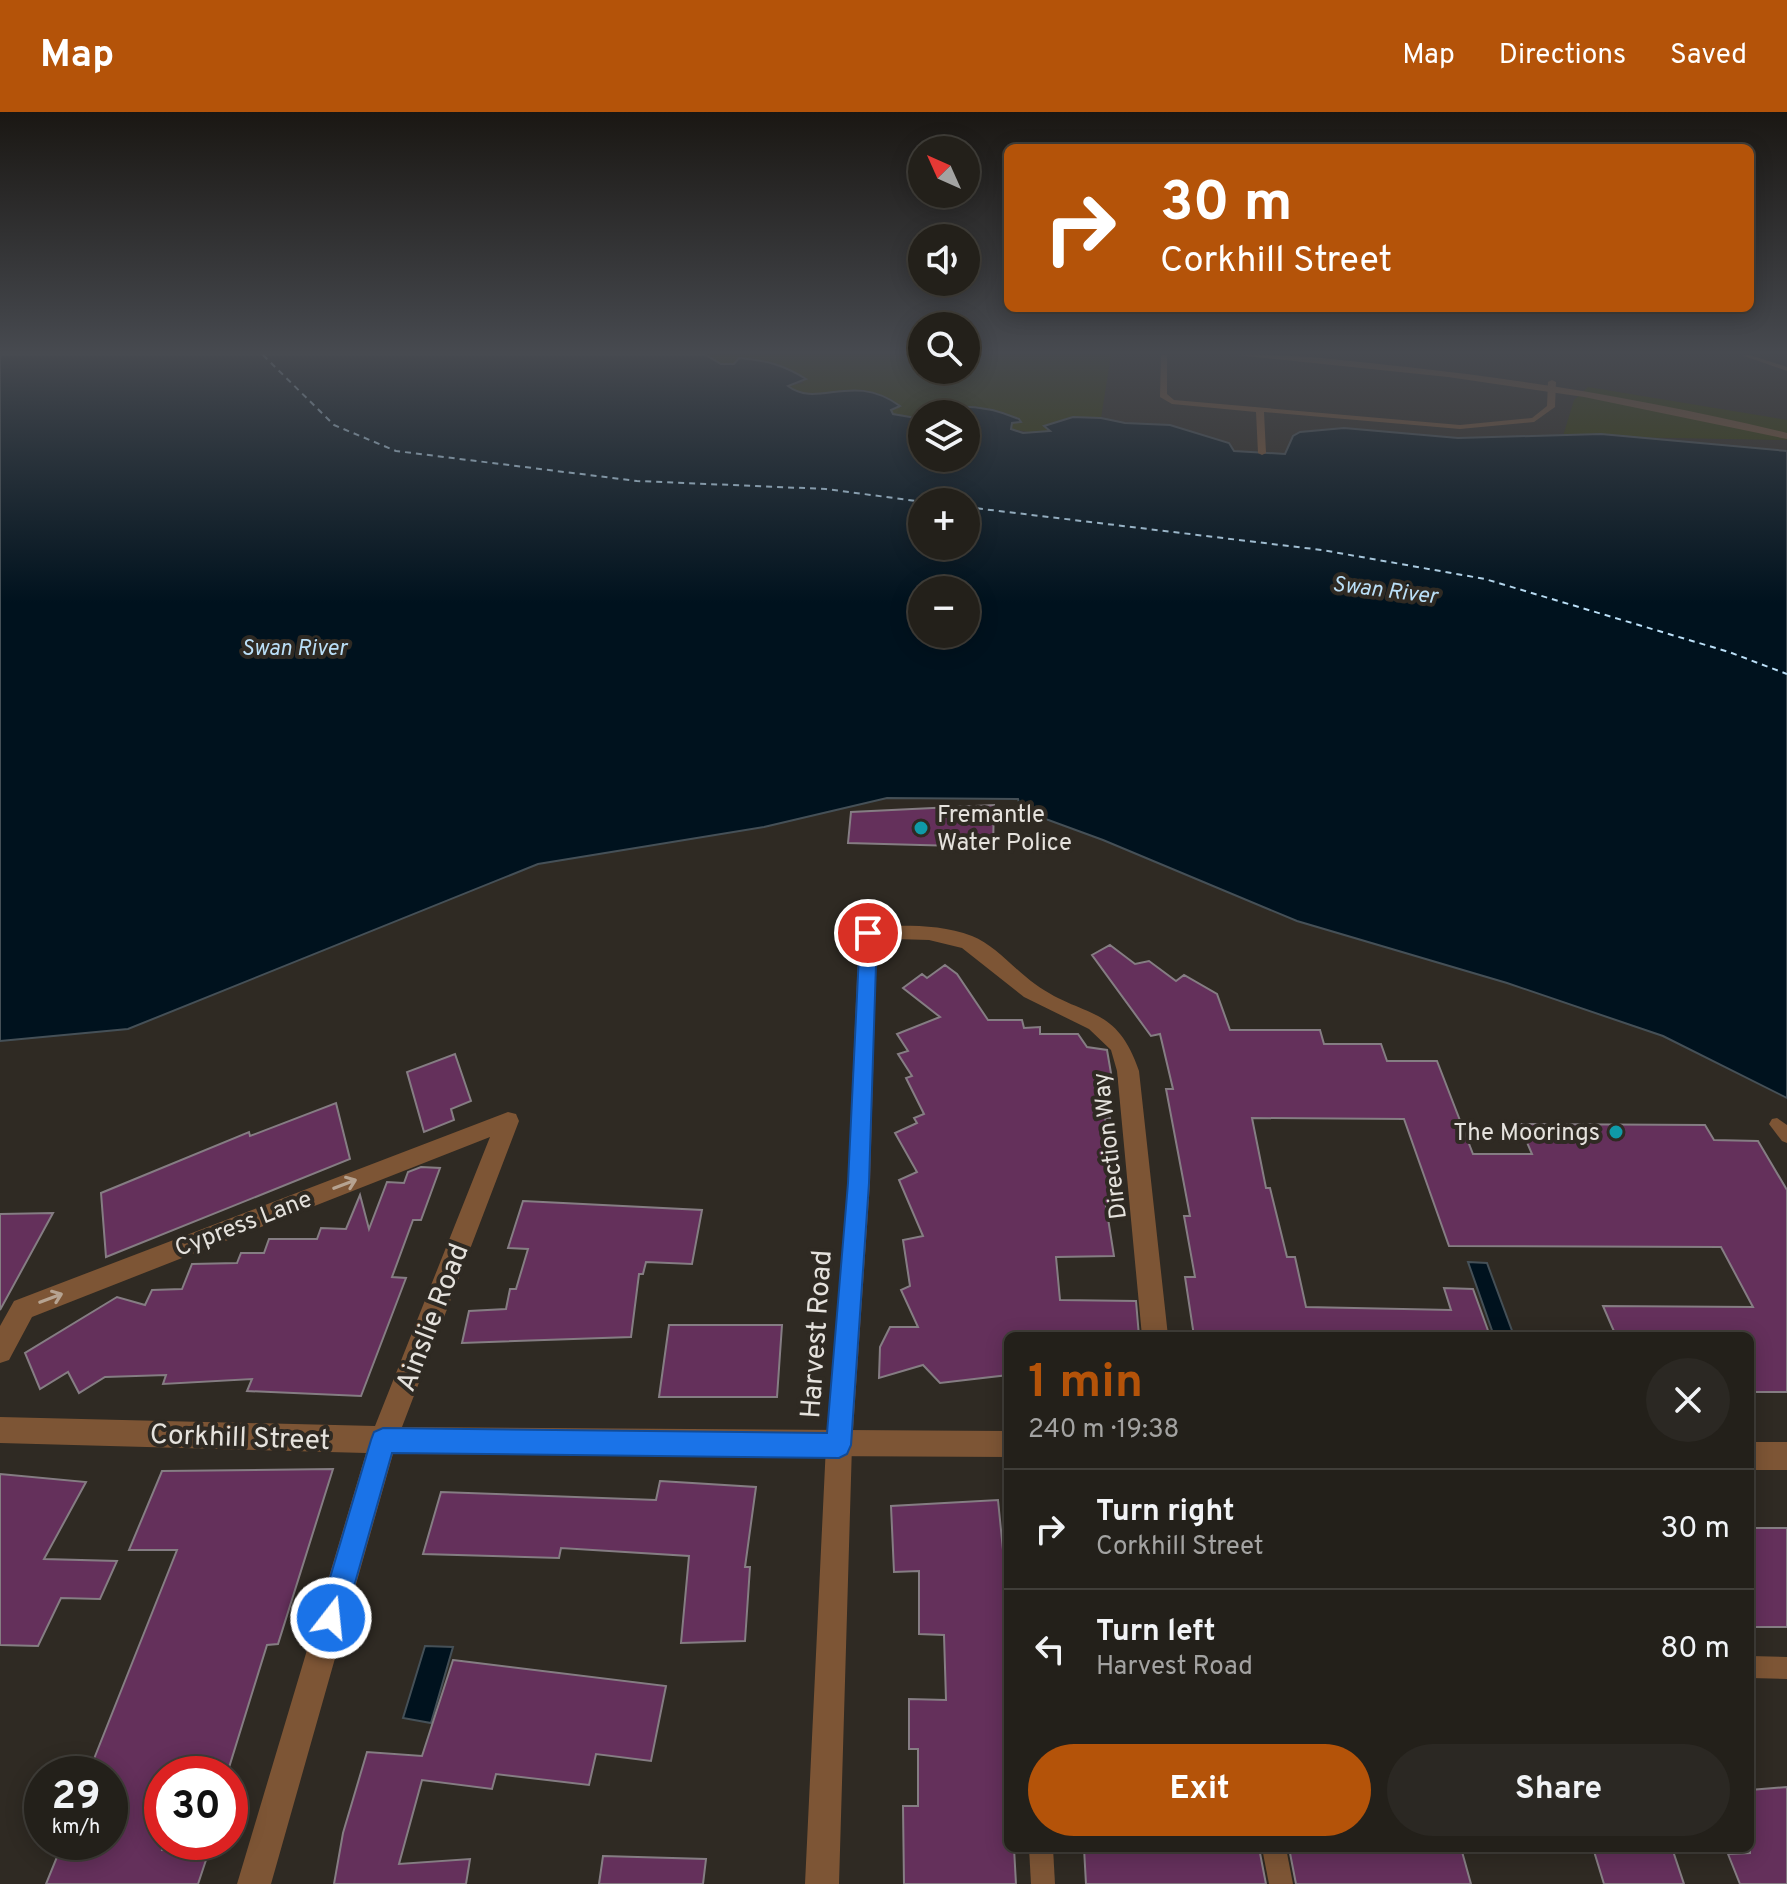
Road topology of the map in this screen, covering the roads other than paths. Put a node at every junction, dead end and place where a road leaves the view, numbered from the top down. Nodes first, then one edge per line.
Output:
1 (1261, 438) edge
2 (1262, 453) dead end
3 (868, 933) joint
4 (508, 1121) joint
5 (1155, 1332) edge
6 (0, 1351) edge
7 (0, 1430) edge
8 (383, 1440) junction
9 (1004, 1444) edge
10 (839, 1445) junction
11 (1754, 1456) edge
12 (1787, 1456) edge
13 (1754, 1667) edge
14 (1787, 1668) edge
15 (1041, 1852) edge
16 (1275, 1852) edge
17 (254, 1884) edge
18 (822, 1884) edge
19 (1043, 1884) edge
20 (1281, 1884) edge

1 - 2 lane
3 - 5 street, Direction Way
3 - 10 street, Harvest Road
6 -> 4 street, Cypress Lane
4 - 8 street, Ainslie Road
7 - 8 street, Corkhill Street
8 - 10 street, Corkhill Street
8 - 17 street, Ainslie Road
9 - 10 street, Corkhill Street
10 - 18 street, Harvest Road
11 - 12 street
13 - 14 lane
15 - 19 lane
16 - 20 lane

